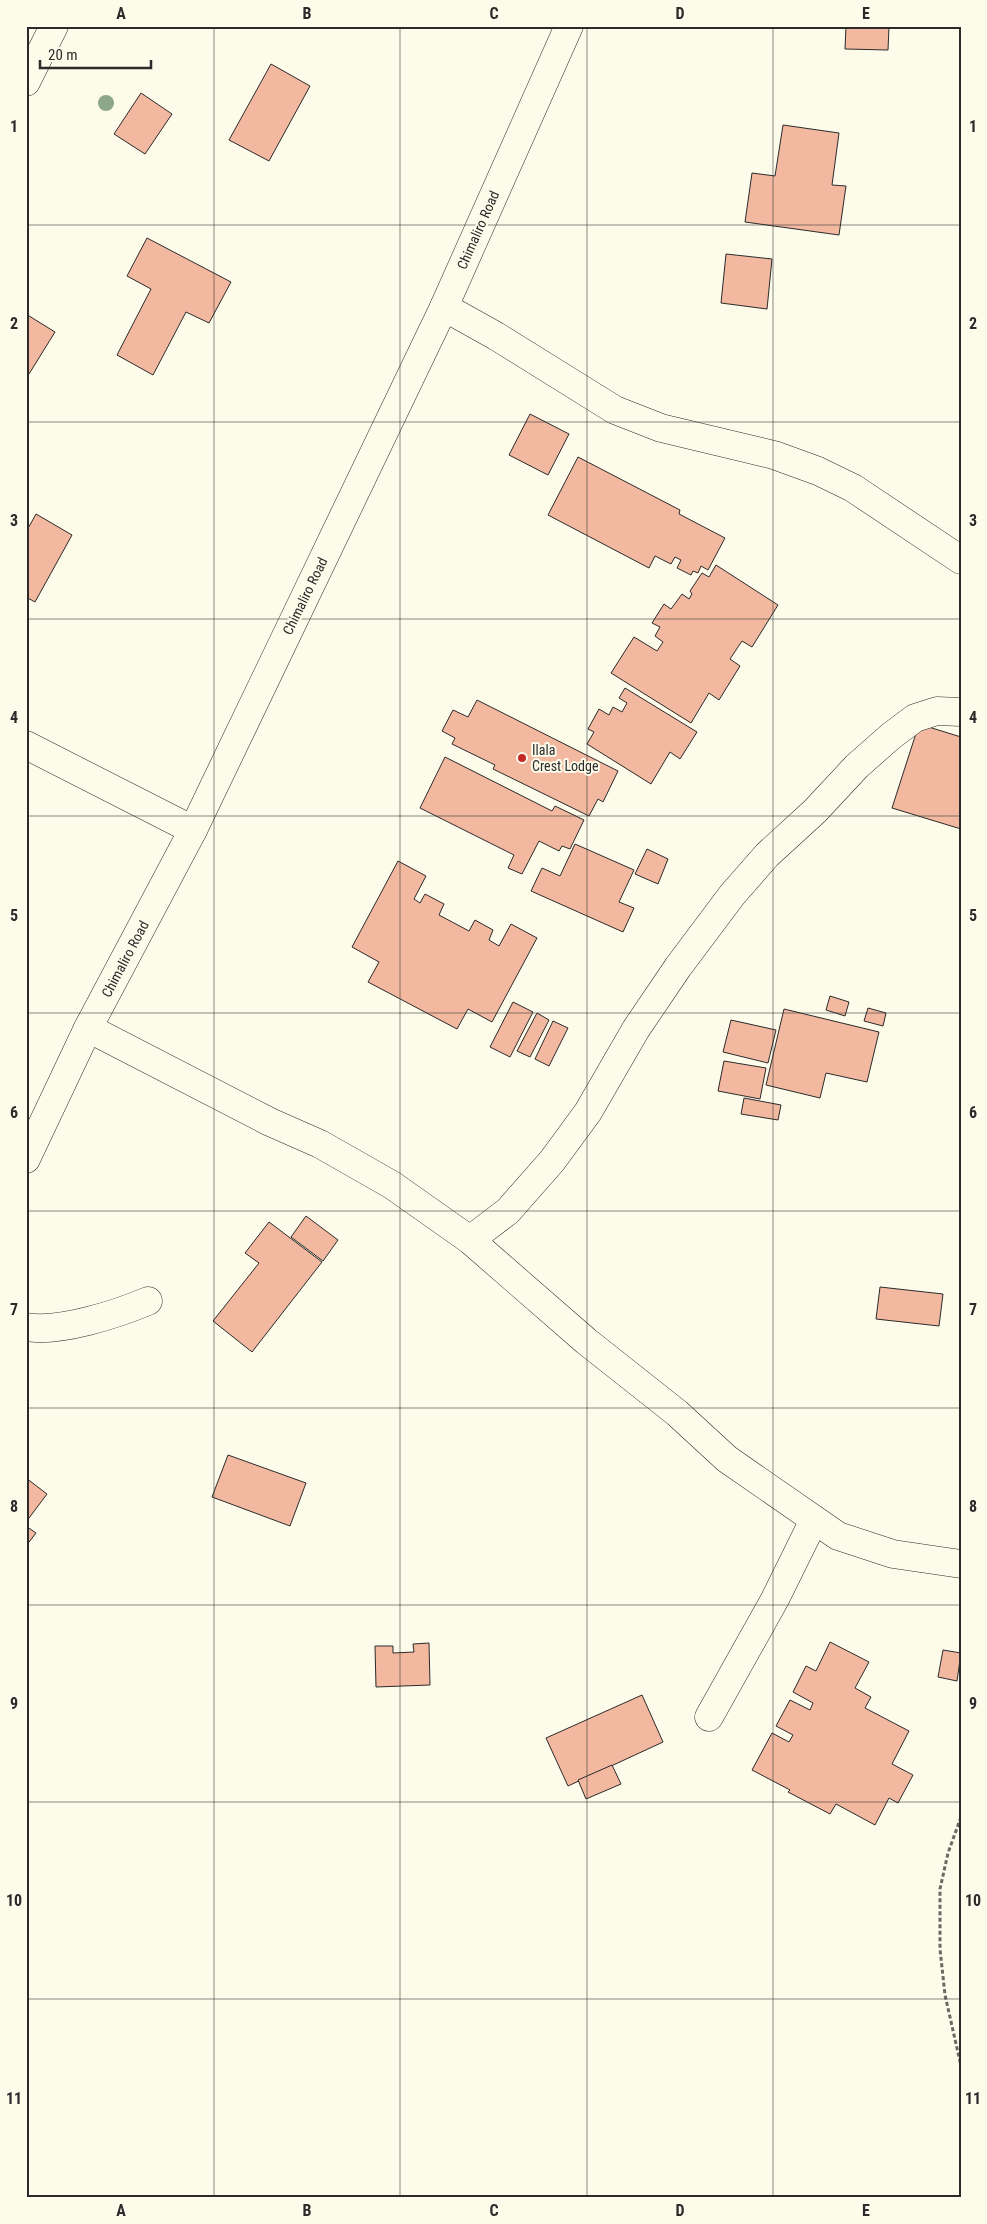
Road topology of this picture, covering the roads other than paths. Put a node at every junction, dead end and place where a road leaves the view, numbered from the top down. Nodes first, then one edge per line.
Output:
1 (54, 26) edge
2 (569, 26) edge
3 (26, 82) edge
4 (444, 308) junction
5 (961, 560) edge
6 (961, 712) edge
7 (26, 745) edge
8 (193, 830) junction
9 (88, 1028) junction
10 (26, 1159) edge
11 (470, 1240) junction
12 (148, 1302) dead end
13 (26, 1327) edge
14 (814, 1520) junction
15 (961, 1564) edge
16 (709, 1717) dead end

1 - 3 street
2 - 4 street, Chimaliro Road
4 - 5 street
4 - 8 street, Chimaliro Road
6 - 11 street
7 - 8 street
8 - 9 street, Chimaliro Road
9 - 10 street, Chimaliro Road
9 - 11 street
11 - 14 street
12 - 13 street
14 - 15 street
14 - 16 street

